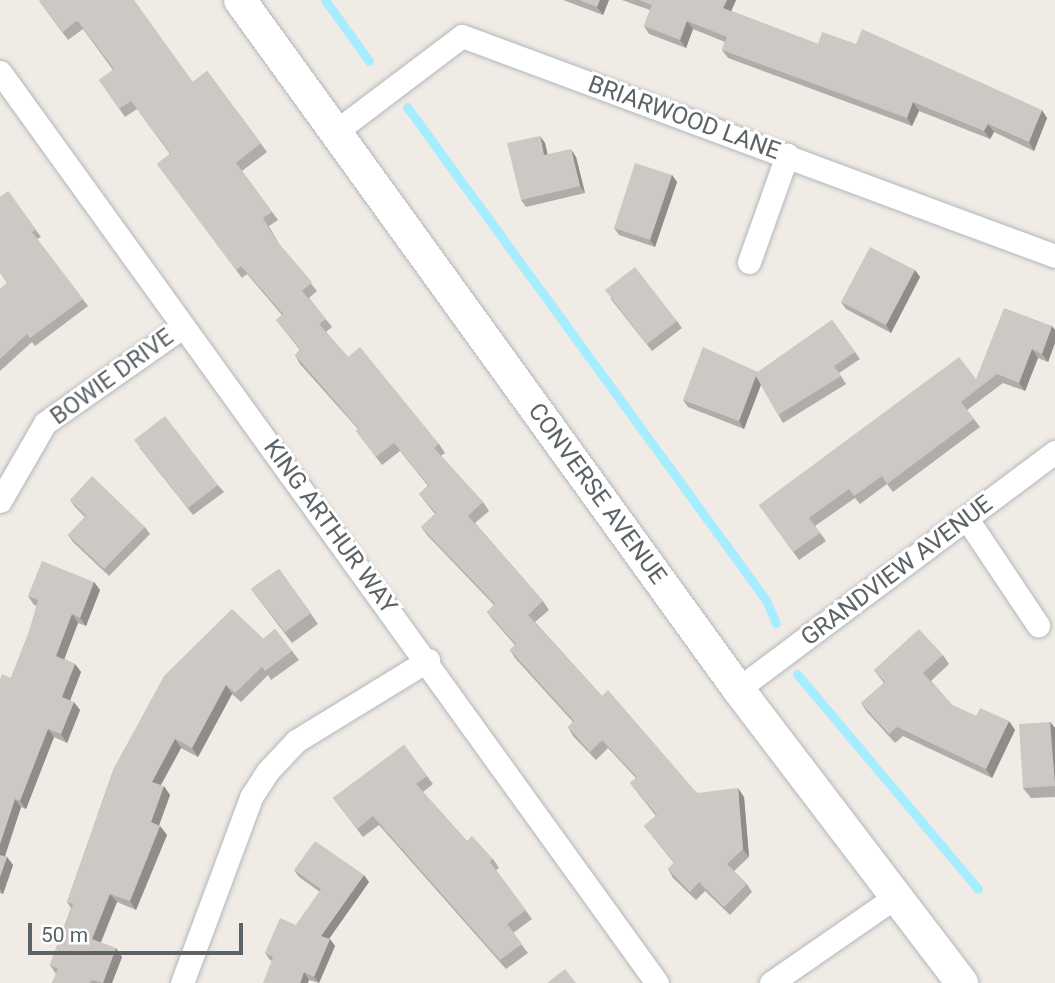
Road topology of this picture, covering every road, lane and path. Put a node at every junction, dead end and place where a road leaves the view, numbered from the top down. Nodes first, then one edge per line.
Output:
1 (240, 0) edge
2 (0, 72) edge
3 (335, 132) junction
4 (787, 155) junction
5 (1055, 256) edge
6 (749, 262) dead end
7 (182, 327) junction
8 (1055, 452) edge
9 (0, 501) edge
10 (967, 519) junction
11 (1038, 625) dead end
12 (428, 660) junction
13 (738, 689) junction
14 (895, 897) junction
15 (182, 983) edge
16 (657, 983) edge
17 (771, 983) edge
18 (962, 983) edge

1 - 3 main road, CONVERSE AVENUE
2 - 7 street, KING ARTHUR WAY
3 - 4 street, BRIARWOOD LANE
3 - 13 main road, CONVERSE AVENUE
4 - 5 street, BRIARWOOD LANE
4 - 6 street
7 - 9 street, BOWIE DRIVE
7 - 12 street, KING ARTHUR WAY
8 - 10 street, GRANDVIEW AVENUE
10 - 11 street
10 - 13 street, GRANDVIEW AVENUE
12 - 15 street
12 - 16 street, KING ARTHUR WAY
13 - 14 main road, CONVERSE AVENUE
14 - 17 street
14 - 18 main road, CONVERSE AVENUE

